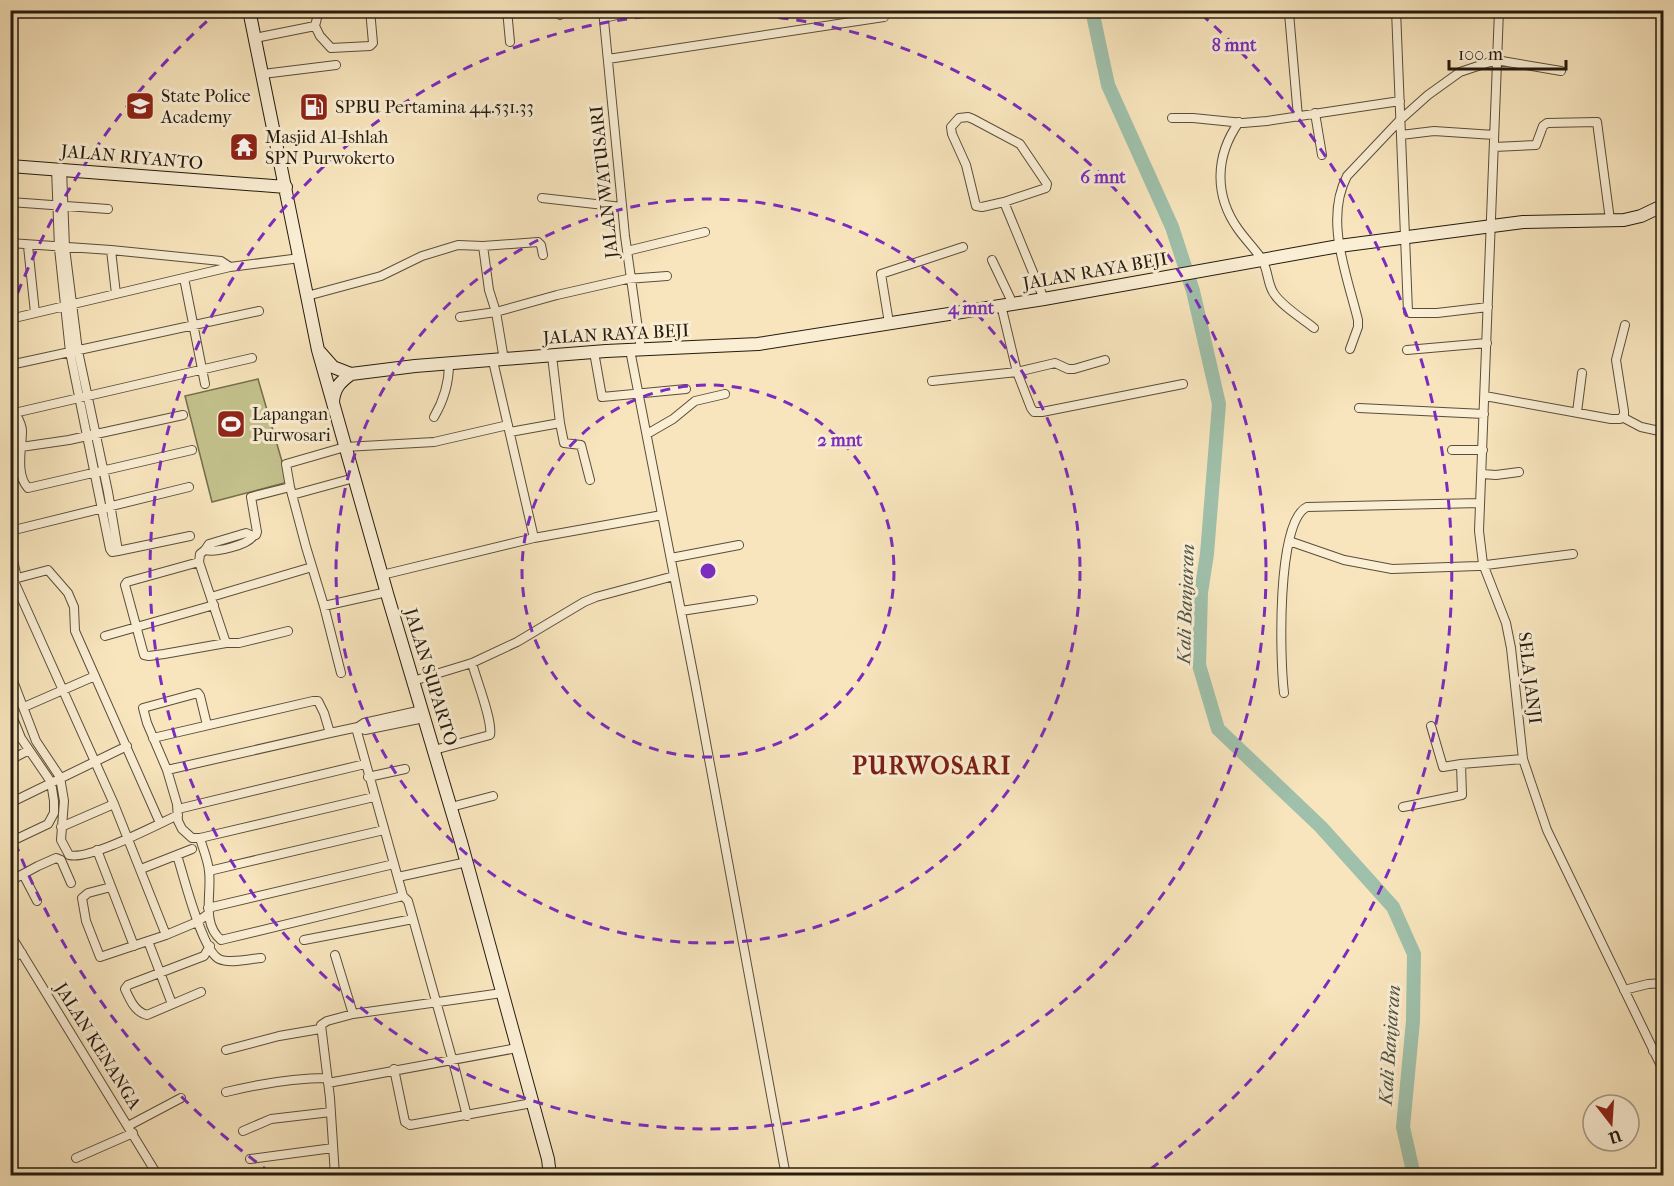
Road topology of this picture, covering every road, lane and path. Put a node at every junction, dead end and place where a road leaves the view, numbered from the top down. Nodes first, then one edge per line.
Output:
1 (249, 10) edge
2 (319, 10) edge
3 (370, 10) edge
4 (507, 10) edge
5 (638, 10) edge
6 (1220, 10) edge
7 (1330, 10) edge
8 (1396, 10) edge
9 (1499, 10) edge
10 (603, 14) edge
11 (1289, 14) junction
12 (884, 17) dead end
13 (315, 26) junction
14 (255, 38) junction
15 (510, 42) dead end
16 (608, 59) junction
17 (1496, 60) junction
18 (336, 65) dead end
19 (1561, 71) dead end
20 (262, 74) junction
21 (1400, 101) junction
22 (1315, 114) junction
23 (1298, 117) junction
24 (1172, 118) dead end
25 (1239, 123) junction
26 (1401, 126) junction
27 (1494, 135) junction
28 (1494, 147) junction
29 (1322, 155) dead end
30 (10, 166) edge
31 (59, 168) junction
32 (286, 187) junction
33 (542, 198) dead end
34 (10, 202) edge
35 (1004, 202) junction
36 (1664, 205) edge
37 (60, 206) junction
38 (622, 207) junction
39 (108, 209) dead end
40 (1610, 220) junction
41 (1490, 226) junction
42 (705, 232) dead end
43 (1404, 237) junction
44 (10, 243) edge
45 (28, 246) junction
46 (483, 246) junction
47 (1339, 246) junction
48 (963, 247) dead end
49 (62, 248) junction
50 (111, 250) junction
51 (627, 251) junction
52 (543, 255) dead end
53 (300, 258) junction
54 (992, 260) dead end
55 (1263, 261) junction
56 (230, 267) junction
57 (667, 276) dead end
58 (184, 278) junction
59 (630, 279) junction
60 (116, 294) junction
61 (308, 296) junction
62 (1044, 299) junction
63 (1007, 304) junction
64 (68, 305) junction
65 (1488, 307) junction
66 (259, 311) dead end
67 (496, 312) junction
68 (35, 313) junction
69 (460, 318) dead end
70 (10, 319) edge
71 (889, 323) junction
72 (1625, 325) dead end
73 (194, 326) junction
74 (1314, 328) dead end
75 (1487, 343) junction
76 (1350, 349) dead end
77 (318, 350) junction
78 (635, 350) junction
79 (1407, 350) dead end
80 (74, 352) junction
81 (594, 352) junction
82 (552, 356) junction
83 (252, 358) dead end
84 (498, 360) junction
85 (1105, 360) dead end
86 (449, 364) junction
87 (10, 365) edge
88 (203, 369) junction
89 (1017, 372) junction
90 (1582, 373) dead end
91 (351, 374) junction
92 (932, 381) dead end
93 (206, 384) dead end
94 (1183, 384) dead end
95 (686, 389) dead end
96 (639, 393) junction
97 (725, 394) dead end
98 (83, 396) junction
99 (1485, 396) junction
100 (333, 406) junction
101 (1359, 408) dead end
102 (1577, 411) junction
103 (13, 413) edge
104 (1484, 414) junction
105 (183, 415) dead end
106 (434, 417) dead end
107 (1622, 417) junction
108 (560, 423) junction
109 (509, 429) junction
110 (1664, 432) edge
111 (91, 434) junction
112 (647, 434) junction
113 (21, 447) junction
114 (345, 447) junction
115 (192, 450) dead end
116 (1452, 450) dead end
117 (1483, 450) junction
118 (99, 472) junction
119 (1519, 472) dead end
120 (1482, 474) junction
121 (354, 478) junction
122 (590, 480) dead end
123 (189, 487) dead end
124 (291, 491) junction
125 (1480, 503) junction
126 (106, 507) junction
127 (662, 515) junction
128 (10, 531) edge
129 (190, 536) dead end
130 (534, 538) junction
131 (1289, 541) junction
132 (739, 545) dead end
133 (10, 547) edge
134 (1573, 554) dead end
135 (671, 558) junction
136 (199, 562) junction
137 (1483, 564) junction
138 (312, 567) junction
139 (382, 575) junction
140 (674, 576) junction
141 (14, 579) edge
142 (387, 592) junction
143 (753, 600) dead end
144 (212, 601) junction
145 (324, 606) junction
146 (681, 611) junction
147 (136, 627) junction
148 (288, 632) dead end
149 (105, 636) dead end
150 (226, 643) junction
151 (472, 663) junction
152 (10, 673) edge
153 (341, 673) dead end
154 (95, 676) junction
155 (413, 681) junction
156 (64, 690) junction
157 (1284, 693) dead end
158 (24, 707) junction
159 (423, 714) junction
160 (11, 715) edge
161 (207, 725) junction
162 (1431, 726) dead end
163 (357, 728) junction
164 (330, 733) junction
165 (153, 738) junction
166 (127, 746) junction
167 (29, 750) junction
168 (434, 750) junction
169 (1523, 759) junction
170 (10, 760) edge
171 (96, 760) junction
172 (365, 764) junction
173 (1461, 764) junction
174 (405, 769) dead end
175 (167, 770) junction
176 (60, 777) junction
177 (368, 777) junction
178 (51, 782) junction
179 (493, 796) dead end
180 (374, 797) junction
181 (10, 803) edge
182 (114, 804) junction
183 (451, 807) junction
184 (1402, 807) dead end
185 (178, 812) junction
186 (160, 823) junction
187 (62, 827) junction
188 (384, 830) junction
189 (128, 837) junction
190 (200, 838) junction
191 (10, 842) edge
192 (192, 849) dead end
193 (97, 850) junction
194 (177, 855) junction
195 (466, 862) junction
196 (394, 864) junction
197 (141, 869) junction
198 (209, 871) junction
199 (23, 874) junction
200 (398, 877) junction
201 (10, 882) edge
202 (71, 883) dead end
203 (111, 887) junction
204 (403, 896) junction
205 (37, 901) dead end
206 (208, 911) junction
207 (413, 919) junction
208 (197, 922) junction
209 (10, 934) edge
210 (166, 935) junction
211 (304, 940) dead end
212 (148, 941) junction
213 (134, 946) junction
214 (210, 946) junction
215 (22, 953) junction
216 (335, 955) dead end
217 (261, 958) dead end
218 (10, 959) edge
219 (160, 973) junction
220 (1664, 984) edge
221 (1624, 990) junction
222 (201, 993) dead end
223 (502, 993) junction
224 (435, 1001) junction
225 (172, 1004) junction
226 (353, 1014) junction
227 (320, 1029) junction
228 (517, 1048) junction
229 (1664, 1048) edge
230 (226, 1050) dead end
231 (1653, 1051) junction
232 (453, 1060) junction
233 (394, 1069) junction
234 (1664, 1072) edge
235 (328, 1080) junction
236 (226, 1092) dead end
237 (181, 1098) dead end
238 (532, 1102) junction
239 (331, 1112) junction
240 (466, 1116) junction
241 (131, 1129) junction
242 (243, 1131) dead end
243 (333, 1148) junction
244 (76, 1158) dead end
245 (250, 1159) dead end
246 (158, 1176) edge
247 (335, 1176) edge
248 (550, 1176) edge
249 (786, 1176) edge

1 - 14 street, JALAN SUPARTO
2 - 13 street
3 - 13 street
4 - 15 street
5 - 10 street
6 - 11 street
7 - 11 street
8 - 21 street
9 - 17 street, SELA JANJI
10 - 16 street, JALAN WATUSARI
11 - 23 street
12 - 16 street
13 - 14 street
14 - 20 street, JALAN SUPARTO
16 - 38 street, JALAN WATUSARI
17 - 19 street
17 - 26 street
17 - 27 street, SELA JANJI
18 - 20 street
20 - 32 street, JALAN SUPARTO
21 - 22 street
21 - 26 street
22 - 23 street
22 - 29 street
23 - 25 street
24 - 25 street
25 - 55 street
26 - 27 street
26 - 43 street
26 - 47 street
27 - 28 street, SELA JANJI
28 - 40 street
28 - 41 street, SELA JANJI
30 - 31 street, JALAN RIYANTO
31 - 32 street, JALAN RIYANTO
31 - 37 street
32 - 53 street, JALAN SUPARTO
33 - 38 street
34 - 37 street
35 - 35 street
35 - 62 street
36 - 40 street, JALAN RAYA BEJI
37 - 39 street
37 - 49 street
38 - 51 street, JALAN WATUSARI
40 - 41 street, JALAN RAYA BEJI
41 - 43 street, JALAN RAYA BEJI
41 - 65 street, SELA JANJI
42 - 51 street
43 - 47 street, JALAN RAYA BEJI
43 - 65 street
44 - 45 street
45 - 49 street
45 - 68 street
46 - 52 street
46 - 61 street
46 - 67 street
47 - 55 street, JALAN RAYA BEJI
47 - 76 street
48 - 71 street
49 - 50 street
49 - 64 street
50 - 56 street
50 - 60 street
51 - 59 street, JALAN WATUSARI
53 - 56 street
53 - 61 street, JALAN SUPARTO
54 - 63 street
55 - 62 street, JALAN RAYA BEJI
55 - 74 street
56 - 58 street
57 - 59 street
58 - 60 street
58 - 73 street
59 - 67 street
59 - 78 street, JALAN WATUSARI
60 - 64 street
61 - 77 street, JALAN SUPARTO
62 - 63 street, JALAN RAYA BEJI
63 - 71 street, JALAN RAYA BEJI
63 - 89 street
64 - 68 street
64 - 80 street
65 - 75 street, SELA JANJI
66 - 73 street
67 - 69 street
67 - 84 street
68 - 70 street
71 - 78 street, JALAN RAYA BEJI
72 - 107 street
73 - 80 street
73 - 88 street
75 - 79 street
75 - 99 street, SELA JANJI
77 - 91 street
77 - 100 street, JALAN SUPARTO
78 - 81 street, JALAN RAYA BEJI
78 - 96 street, JALAN WATUSARI
80 - 87 street
80 - 98 street
81 - 82 street, JALAN RAYA BEJI
81 - 96 street
82 - 84 street, JALAN RAYA BEJI
82 - 108 street
83 - 88 street
84 - 86 street, JALAN RAYA BEJI
84 - 109 street
85 - 89 street
86 - 91 street, JALAN RAYA BEJI
86 - 106 street
88 - 93 street
88 - 98 street
89 - 92 street
89 - 94 street
90 - 102 street
91 - 100 street
95 - 96 street
96 - 112 street, JALAN WATUSARI
97 - 112 street
98 - 103 street
98 - 111 street
99 - 102 street
99 - 104 street, SELA JANJI
100 - 114 street, JALAN SUPARTO
101 - 104 street
102 - 107 street
103 - 113 street
104 - 117 street, SELA JANJI
105 - 111 street
107 - 110 street
108 - 109 street
108 - 122 street
109 - 114 street
109 - 130 street
111 - 113 street
111 - 118 street
112 - 127 street, JALAN WATUSARI
113 - 118 street
114 - 121 street, JALAN SUPARTO
114 - 124 street
115 - 118 street
116 - 117 street
117 - 120 street, SELA JANJI
118 - 126 street
119 - 120 street
120 - 125 street, SELA JANJI
121 - 124 street
121 - 139 street, JALAN SUPARTO
123 - 126 street
124 - 136 street
124 - 138 street
125 - 131 street
125 - 137 street, SELA JANJI
126 - 128 street
126 - 129 street
127 - 130 street
127 - 135 street, JALAN WATUSARI
130 - 139 street
131 - 137 street
131 - 157 street
132 - 135 street
133 - 141 street
134 - 137 street
135 - 140 street, JALAN WATUSARI
136 - 144 street
136 - 147 street
137 - 169 street, SELA JANJI
138 - 144 street
138 - 145 street
139 - 142 street, JALAN SUPARTO
140 - 146 street, JALAN WATUSARI
140 - 151 street
141 - 154 street
141 - 156 street
142 - 145 street
142 - 155 street, JALAN SUPARTO
143 - 146 street
144 - 147 street
144 - 150 street
145 - 153 street
146 - 249 street, JALAN WATUSARI
147 - 149 street
147 - 150 street
148 - 150 street
151 - 155 street
151 - 168 street
152 - 158 street
154 - 156 street
154 - 166 street
155 - 159 street, JALAN SUPARTO
156 - 158 street
156 - 171 street
158 - 176 street
159 - 163 street
159 - 168 street, JALAN SUPARTO
160 - 167 street
161 - 164 street
161 - 165 street
161 - 165 street
162 - 173 street
163 - 164 street
163 - 172 street
164 - 175 street
165 - 175 street
166 - 171 street
166 - 186 street
167 - 170 street
167 - 178 street
168 - 183 street, JALAN SUPARTO
169 - 173 street
169 - 221 street, SELA JANJI
171 - 176 street
171 - 182 street
172 - 177 street
172 - 185 street
173 - 184 street
174 - 177 street
175 - 185 street
176 - 178 street
176 - 187 street
177 - 180 street
178 - 181 street
178 - 191 street
179 - 183 street
180 - 188 street
180 - 190 street
182 - 187 street
182 - 189 street
183 - 195 street, JALAN SUPARTO
185 - 186 street
185 - 190 street
186 - 189 street
187 - 193 street
188 - 196 street
188 - 198 street
189 - 193 street
189 - 197 street
190 - 198 street
192 - 194 street
193 - 203 street
194 - 197 street
194 - 208 street
195 - 200 street
195 - 223 street, JALAN SUPARTO
196 - 200 street
196 - 206 street
197 - 210 street
198 - 206 street
199 - 201 street
199 - 202 street
199 - 205 street
200 - 204 street
203 - 213 street
203 - 213 street
204 - 206 street
204 - 207 street
206 - 208 street
207 - 211 street
207 - 224 street
208 - 210 street
208 - 214 street
209 - 215 street, JALAN KENANGA
210 - 212 street
212 - 213 street
212 - 219 street
214 - 217 street
214 - 219 street
215 - 218 street
215 - 241 street, JALAN KENANGA
216 - 226 street
219 - 225 street
219 - 225 street
220 - 221 street
221 - 231 street, SELA JANJI
222 - 225 street
223 - 224 street
223 - 228 street, JALAN SUPARTO
224 - 226 street
224 - 232 street
226 - 227 street
227 - 230 street
227 - 235 street
228 - 232 street
228 - 238 street, JALAN SUPARTO
229 - 231 street
231 - 234 street, SELA JANJI
232 - 233 street
232 - 240 street
233 - 235 street
233 - 240 street
235 - 236 street
235 - 239 street
237 - 241 street
238 - 240 street
238 - 248 street, JALAN SUPARTO
239 - 242 street
239 - 243 street
241 - 244 street
241 - 246 street, JALAN KENANGA
243 - 245 street
243 - 247 street

